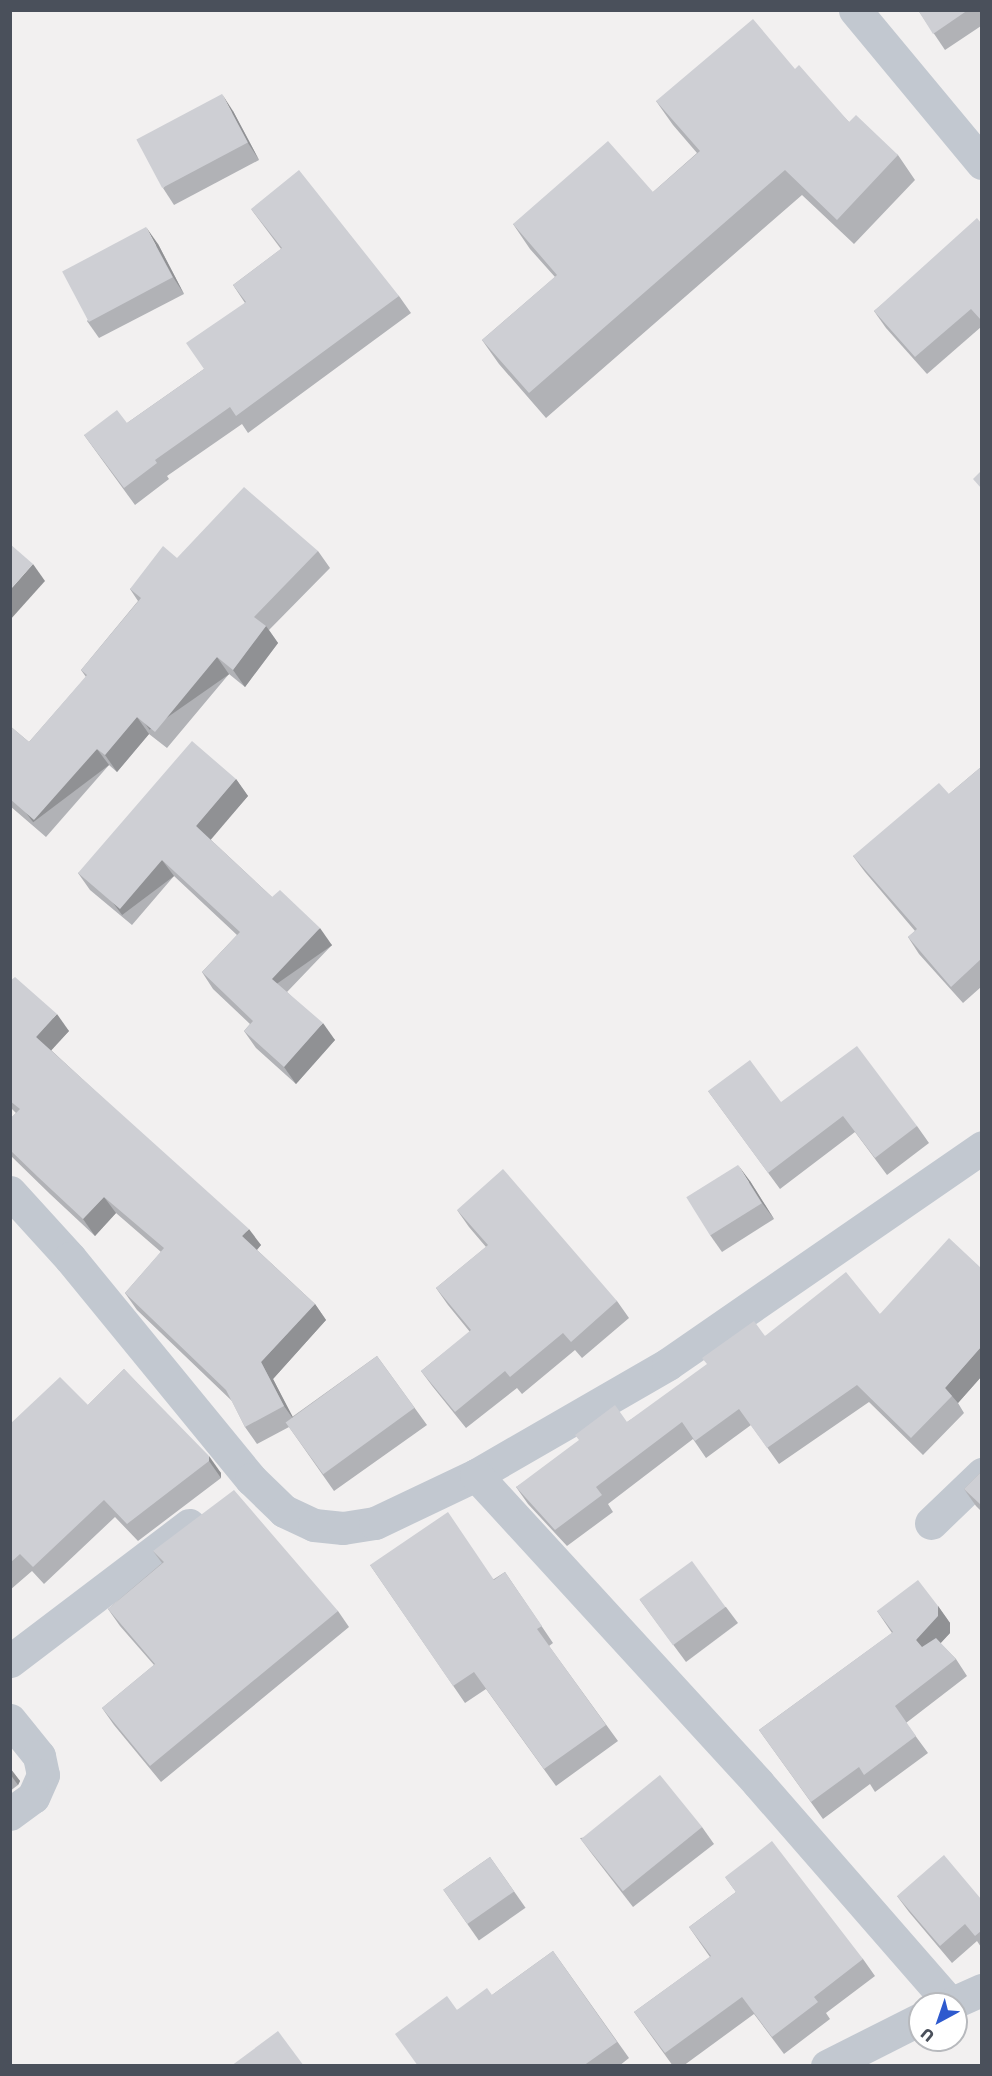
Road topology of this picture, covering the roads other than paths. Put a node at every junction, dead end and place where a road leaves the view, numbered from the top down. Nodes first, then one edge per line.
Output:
1 (855, 10) edge
2 (981, 163) edge
3 (981, 1148) edge
4 (10, 1192) edge
5 (981, 1474) edge
6 (476, 1475) junction
7 (251, 1479) junction
8 (931, 1523) dead end
9 (10, 1661) edge
10 (10, 1719) edge
11 (10, 1814) edge
12 (940, 1992) edge
13 (908, 2025) edge
14 (827, 2066) edge

1 - 2 street
3 - 6 street
4 - 7 street
5 - 8 street
6 - 7 street
6 - 12 street
7 - 9 street
10 - 11 street
13 - 14 street

